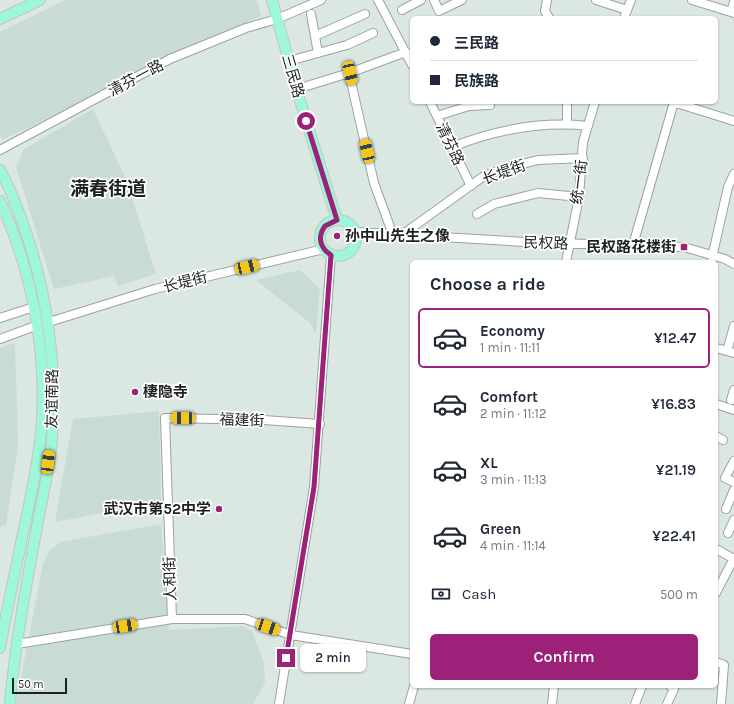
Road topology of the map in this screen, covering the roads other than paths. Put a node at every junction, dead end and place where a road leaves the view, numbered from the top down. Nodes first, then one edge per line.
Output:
1 (40, 0) edge
2 (272, 0) edge
3 (321, 0) edge
4 (421, 0) edge
5 (434, 0) edge
6 (462, 0) edge
7 (547, 0) edge
8 (596, 0) edge
9 (631, 0) edge
10 (692, 0) edge
11 (381, 1) edge
12 (734, 2) edge
13 (402, 10) dead end
14 (627, 10) junction
15 (732, 12) edge
16 (311, 14) dead end
17 (365, 14) dead end
18 (550, 16) edge
19 (625, 16) edge
20 (0, 19) edge
21 (277, 19) junction
22 (373, 33) dead end
23 (315, 36) junction
24 (406, 52) junction
25 (318, 53) junction
26 (289, 61) junction
27 (410, 61) edge
28 (350, 73) junction
29 (297, 88) junction
30 (431, 104) edge
31 (490, 104) edge
32 (567, 104) edge
33 (594, 104) edge
34 (673, 104) edge
35 (680, 104) edge
36 (437, 116) junction
37 (734, 121) edge
38 (567, 124) junction
39 (588, 126) junction
40 (452, 147) junction
41 (0, 150) edge
42 (583, 158) junction
43 (0, 170) edge
44 (734, 174) edge
45 (470, 186) junction
46 (579, 197) junction
47 (0, 201) edge
48 (477, 214) dead end
49 (337, 220) junction
50 (356, 232) junction
51 (393, 234) junction
52 (569, 244) junction
53 (633, 245) junction
54 (328, 252) junction
55 (711, 259) edge
56 (566, 260) edge
57 (718, 261) edge
58 (734, 264) edge
59 (34, 307) junction
60 (0, 318) edge
61 (49, 322) junction
62 (38, 325) junction
63 (734, 326) edge
64 (0, 339) edge
65 (718, 349) edge
66 (730, 352) edge
67 (734, 391) edge
68 (731, 400) dead end
69 (718, 405) edge
70 (734, 410) edge
71 (165, 418) joint
72 (320, 424) junction
73 (734, 460) edge
74 (734, 482) edge
75 (734, 490) edge
76 (726, 509) dead end
77 (734, 520) edge
78 (728, 533) dead end
79 (718, 550) edge
80 (734, 559) edge
81 (718, 583) edge
82 (172, 619) junction
83 (291, 635) junction
84 (1, 641) edge
85 (17, 644) junction
86 (410, 654) edge
87 (14, 660) junction
88 (718, 663) edge
89 (413, 688) edge
90 (554, 688) edge
91 (641, 688) edge
92 (673, 688) edge
93 (3, 704) edge
94 (10, 704) edge
95 (279, 704) edge
96 (409, 704) edge
97 (552, 704) edge
98 (635, 704) edge
99 (667, 704) edge
100 (721, 704) edge

1 - 20 main road
2 - 21 main road, 三民路
3 - 21 street, 清芬一路
4 - 13 street
5 - 6 street
7 - 18 street
8 - 14 street
9 - 14 street
10 - 15 street
11 - 24 street
12 - 15 street
14 - 19 street
16 - 23 street
17 - 23 street
21 - 26 main road, 三民路
21 - 41 street, 清芬一路
22 - 25 street
23 - 25 street
24 - 27 street
24 - 28 street
25 - 26 street
26 - 29 main road, 三民路
28 - 29 street
28 - 51 street
29 - 49 main road, 三民路
30 - 36 street, 清芬路
31 - 36 street
32 - 38 street
33 - 39 street, 统一街
34 - 53 street
35 - 37 street
36 - 40 street, 清芬路
38 - 39 street
38 - 40 street
39 - 42 street, 统一街
40 - 45 street, 清芬路
42 - 45 street, 长堤街
42 - 46 street, 统一街
43 - 61 main road, 友谊南路
44 - 55 street
45 - 51 street, 长堤街
46 - 48 street
46 - 52 street, 统一街
47 - 59 main road, 友谊南路
49 - 50 main road
49 - 54 main road
50 - 51 street, 民权路
50 - 54 main road
51 - 52 street, 民权路
52 - 53 street, 民权路
52 - 56 street, 统一街
53 - 55 street, 民权路
54 - 61 street, 长堤街
54 - 72 street
57 - 58 street, 民权路
59 - 60 street
59 - 62 main road, 友谊南路
61 - 85 main road, 友谊南路
62 - 64 street
62 - 84 main road, 友谊南路
63 - 66 street
65 - 66 street
67 - 68 street
69 - 70 street
71 - 72 street, 福建街
71 - 82 street, 人和街
72 - 83 street
73 - 74 street
75 - 76 street
77 - 78 street
79 - 80 street
80 - 81 street
82 - 83 street, 人和街
82 - 85 street
83 - 86 street, 人和街
83 - 95 street
85 - 87 main road, 友谊南路
87 - 93 main road
87 - 94 main road, 友谊南路
88 - 100 street
89 - 96 street
90 - 97 street
91 - 98 street
92 - 99 street

